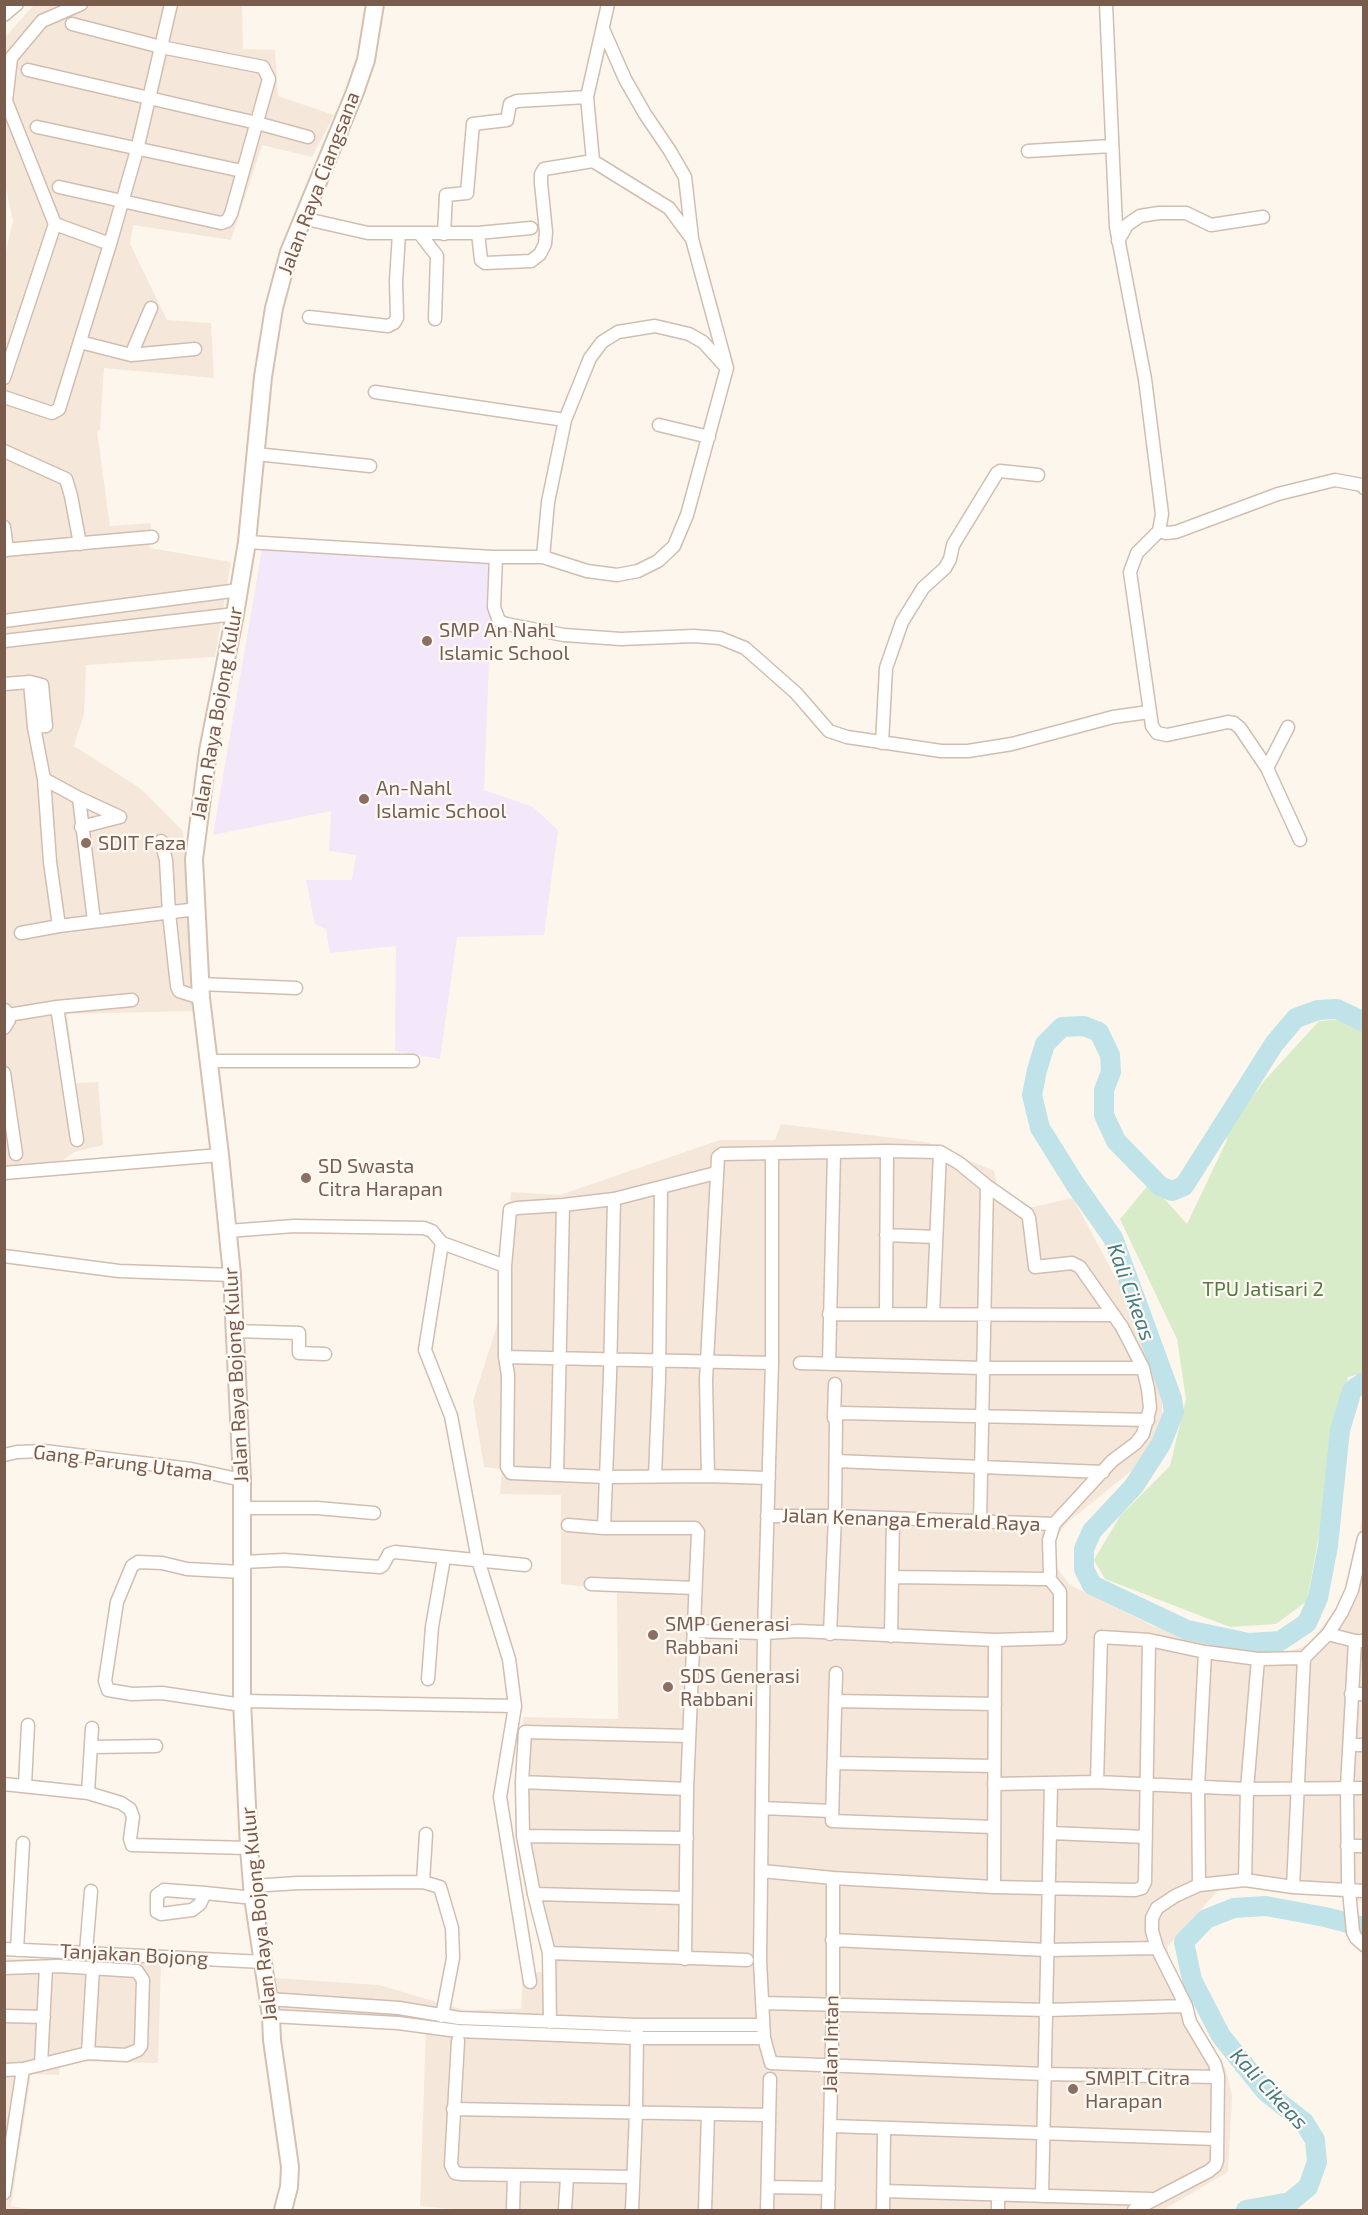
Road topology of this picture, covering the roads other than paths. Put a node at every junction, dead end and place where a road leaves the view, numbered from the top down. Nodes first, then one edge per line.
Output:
1 (17, 4) edge
2 (81, 4) edge
3 (171, 4) edge
4 (375, 4) edge
5 (608, 4) edge
6 (1106, 4) edge
7 (4, 15) edge
8 (72, 24) dead end
9 (603, 29) junction
10 (161, 47) junction
11 (28, 70) dead end
12 (587, 97) junction
13 (148, 98) junction
14 (257, 123) junction
15 (37, 127) dead end
16 (308, 137) dead end
17 (1111, 146) junction
18 (137, 150) junction
19 (1028, 152) dead end
20 (593, 161) junction
21 (242, 171) junction
22 (59, 188) dead end
23 (123, 202) junction
24 (1263, 217) dead end
25 (302, 218) junction
26 (55, 224) junction
27 (531, 228) dead end
28 (478, 233) junction
29 (399, 234) junction
30 (420, 234) junction
31 (444, 234) junction
32 (692, 239) junction
33 (1118, 241) junction
34 (110, 244) junction
35 (151, 308) dead end
36 (309, 317) dead end
37 (435, 319) dead end
38 (80, 342) junction
39 (195, 349) dead end
40 (131, 355) junction
41 (727, 368) junction
42 (4, 378) edge
43 (375, 392) dead end
44 (4, 397) edge
45 (565, 420) junction
46 (658, 425) dead end
47 (709, 437) junction
48 (4, 451) edge
49 (256, 454) junction
50 (370, 466) dead end
51 (1038, 475) dead end
52 (1364, 488) edge
53 (4, 527) edge
54 (1159, 531) junction
55 (152, 537) dead end
56 (247, 542) junction
57 (80, 544) junction
58 (6, 550) edge
59 (496, 557) junction
60 (543, 557) junction
61 (238, 591) junction
62 (235, 614) junction
63 (4, 621) edge
64 (4, 641) edge
65 (4, 684) edge
66 (1149, 712) junction
67 (1288, 728) dead end
68 (882, 743) junction
69 (1267, 768) junction
70 (44, 779) junction
71 (79, 798) junction
72 (81, 827) junction
73 (1300, 840) dead end
74 (160, 841) dead end
75 (197, 909) junction
76 (169, 913) junction
77 (93, 921) junction
78 (59, 926) junction
79 (21, 933) dead end
80 (296, 988) dead end
81 (201, 991) junction
82 (132, 1000) dead end
83 (57, 1006) junction
84 (6, 1012) edge
85 (4, 1028) edge
86 (208, 1061) junction
87 (413, 1061) dead end
88 (4, 1074) edge
89 (77, 1140) dead end
90 (887, 1151) junction
91 (834, 1152) junction
92 (940, 1152) junction
93 (16, 1154) dead end
94 (772, 1154) junction
95 (220, 1155) junction
96 (4, 1173) edge
97 (716, 1173) junction
98 (987, 1186) junction
99 (661, 1187) junction
100 (614, 1199) junction
101 (563, 1205) junction
102 (228, 1231) junction
103 (886, 1235) junction
104 (936, 1237) junction
105 (442, 1243) junction
106 (4, 1256) edge
107 (505, 1266) junction
108 (232, 1275) junction
109 (830, 1314) junction
110 (886, 1314) junction
111 (933, 1314) junction
112 (1114, 1315) junction
113 (984, 1316) junction
114 (235, 1331) junction
115 (325, 1354) dead end
116 (506, 1357) junction
117 (559, 1358) junction
118 (610, 1360) junction
119 (658, 1360) junction
120 (708, 1361) junction
121 (772, 1362) junction
122 (800, 1363) dead end
123 (829, 1364) junction
124 (983, 1368) junction
125 (1143, 1368) junction
126 (835, 1384) dead end
127 (834, 1418) junction
128 (982, 1418) junction
129 (1148, 1420) junction
130 (4, 1455) edge
131 (836, 1461) junction
132 (981, 1468) junction
133 (1102, 1472) junction
134 (557, 1474) junction
135 (655, 1476) junction
136 (708, 1476) junction
137 (607, 1477) junction
138 (769, 1478) junction
139 (242, 1480) junction
140 (243, 1508) junction
141 (374, 1513) dead end
142 (767, 1516) junction
143 (835, 1516) junction
144 (893, 1520) junction
145 (980, 1521) junction
146 (1054, 1524) junction
147 (568, 1525) dead end
148 (604, 1528) junction
149 (1363, 1540) edge
150 (444, 1558) junction
151 (478, 1560) junction
152 (525, 1565) dead end
153 (242, 1567) junction
154 (892, 1577) junction
155 (1048, 1577) junction
156 (591, 1584) dead end
157 (695, 1588) junction
158 (1358, 1590) edge
159 (693, 1631) junction
160 (764, 1633) junction
161 (830, 1634) junction
162 (1328, 1634) junction
163 (891, 1636) junction
164 (995, 1640) junction
165 (1149, 1640) junction
166 (1359, 1641) edge
167 (1205, 1652) junction
168 (1304, 1658) junction
169 (1258, 1659) junction
170 (836, 1673) dead end
171 (428, 1678) dead end
172 (1357, 1694) edge
173 (836, 1701) junction
174 (242, 1703) junction
175 (995, 1704) junction
176 (514, 1706) junction
177 (28, 1725) dead end
178 (92, 1728) dead end
179 (689, 1736) junction
180 (1350, 1744) junction
181 (1364, 1745) edge
182 (156, 1746) dead end
183 (92, 1747) junction
184 (834, 1763) junction
185 (994, 1766) junction
186 (522, 1782) junction
187 (1096, 1782) junction
188 (4, 1784) edge
189 (994, 1784) junction
190 (25, 1785) junction
191 (1051, 1785) junction
192 (1148, 1785) junction
193 (1198, 1787) junction
194 (1299, 1787) junction
195 (1347, 1787) junction
196 (1364, 1788) edge
197 (687, 1789) junction
198 (1247, 1789) junction
199 (88, 1793) junction
200 (762, 1808) junction
201 (831, 1811) junction
202 (993, 1827) junction
203 (1052, 1833) junction
204 (426, 1834) dead end
205 (523, 1836) junction
206 (1146, 1836) junction
207 (687, 1838) junction
208 (23, 1843) dead end
209 (1347, 1846) junction
210 (1364, 1846) edge
211 (249, 1848) junction
212 (762, 1871) junction
213 (832, 1878) junction
214 (1245, 1880) junction
215 (423, 1882) junction
216 (1199, 1884) junction
217 (994, 1887) junction
218 (1293, 1887) junction
219 (1050, 1888) junction
220 (1348, 1890) junction
221 (91, 1891) dead end
222 (253, 1891) junction
223 (1364, 1891) edge
224 (205, 1893) dead end
225 (534, 1894) junction
226 (686, 1898) junction
227 (832, 1940) junction
228 (1364, 1945) edge
229 (1157, 1948) junction
230 (11, 1949) edge
231 (1047, 1950) junction
232 (86, 1952) junction
233 (549, 1953) junction
234 (685, 1959) junction
235 (747, 1960) dead end
236 (263, 1962) junction
237 (46, 1967) junction
238 (4, 1968) edge
239 (93, 1968) junction
240 (530, 1982) dead end
241 (763, 2003) junction
242 (832, 2004) junction
243 (1186, 2006) junction
244 (270, 2008) junction
245 (1047, 2010) junction
246 (4, 2016) edge
247 (442, 2016) junction
248 (44, 2017) junction
249 (459, 2018) junction
250 (550, 2022) junction
251 (637, 2025) junction
252 (763, 2025) junction
253 (458, 2036) junction
254 (636, 2038) junction
255 (764, 2038) junction
256 (88, 2053) junction
257 (42, 2064) junction
258 (831, 2065) junction
259 (23, 2069) junction
260 (4, 2070) edge
261 (1044, 2074) junction
262 (1218, 2077) junction
263 (770, 2079) dead end
264 (453, 2109) junction
265 (636, 2113) junction
266 (708, 2114) junction
267 (769, 2115) junction
268 (10, 2122) edge
269 (831, 2126) junction
270 (884, 2129) junction
271 (1043, 2134) junction
272 (1217, 2139) junction
273 (7, 2168) edge
274 (514, 2175) junction
275 (567, 2177) junction
276 (633, 2177) junction
277 (768, 2187) junction
278 (829, 2188) junction
279 (883, 2191) junction
280 (4, 2193) edge
281 (998, 2195) junction
282 (1042, 2196) junction
283 (1153, 2199) junction
284 (283, 2211) edge
285 (513, 2211) edge
286 (565, 2211) edge
287 (632, 2211) edge
288 (705, 2211) edge
289 (767, 2211) edge
290 (828, 2211) edge
291 (883, 2211) edge
292 (998, 2211) edge
293 (1134, 2211) edge

1 - 7 street
2 - 26 street
3 - 10 street
4 - 25 main road, Jalan Raya Ciangsana
5 - 9 street
6 - 17 street
8 - 10 street
9 - 12 street
9 - 32 street
10 - 13 street
10 - 14 street
11 - 13 street
12 - 20 street
12 - 31 street
13 - 14 street
13 - 18 street
14 - 16 street
14 - 21 street
15 - 18 street
17 - 19 street
17 - 33 street
18 - 21 street
18 - 23 street
20 - 28 street
20 - 32 street
21 - 23 street
22 - 23 street
23 - 34 street
24 - 33 street
25 - 29 street
25 - 49 main road, Jalan Raya Ciangsana
26 - 34 street
26 - 42 street
27 - 28 street
28 - 31 street
29 - 30 street
29 - 36 street
30 - 31 street
30 - 37 street
32 - 41 street
33 - 54 street
34 - 38 street
35 - 40 street
38 - 40 street
38 - 44 street
39 - 40 street
41 - 45 street
41 - 47 street
43 - 45 street
45 - 60 street
46 - 47 street
47 - 60 street
48 - 57 street
49 - 50 street
49 - 56 main road, Jalan Raya Ciangsana
51 - 68 street
52 - 54 street
53 - 58 street
54 - 66 street
55 - 57 street
56 - 59 street
56 - 61 main road, Jalan Raya Bojong Kulur
57 - 58 street
59 - 60 street
59 - 68 street
61 - 62 main road, Jalan Raya Bojong Kulur
61 - 63 street
62 - 64 street
62 - 75 main road, Jalan Raya Bojong Kulur
65 - 70 street
66 - 68 street
66 - 69 street
67 - 69 street
69 - 73 street
70 - 71 street
70 - 78 street
71 - 72 street
71 - 72 street
72 - 77 street
74 - 76 street
75 - 76 street
75 - 81 main road, Jalan Raya Bojong Kulur
76 - 77 street
76 - 81 street
77 - 78 street
78 - 79 street
80 - 81 street
81 - 86 main road, Jalan Raya Bojong Kulur
82 - 83 street
83 - 84 street
83 - 89 street
84 - 85 street
86 - 87 street
86 - 95 main road, Jalan Raya Bojong Kulur
88 - 93 street
90 - 91 street
90 - 92 street
90 - 103 street
91 - 94 street
91 - 109 street
92 - 98 street
92 - 104 street
94 - 97 street
94 - 121 street
95 - 96 street
95 - 102 main road, Jalan Raya Bojong Kulur
97 - 99 street
97 - 120 street
98 - 112 street
98 - 113 street
99 - 100 street
99 - 119 street
100 - 101 street
100 - 118 street
101 - 107 street
101 - 117 street
102 - 105 street
102 - 108 main road, Jalan Raya Bojong Kulur
103 - 104 street
103 - 110 street
104 - 111 street
105 - 107 street
105 - 151 street
106 - 108 street
107 - 116 street
108 - 114 main road, Jalan Raya Bojong Kulur
109 - 110 street
109 - 123 street
110 - 111 street
111 - 113 street
112 - 113 street
112 - 125 street
113 - 124 street
114 - 115 street
114 - 139 main road, Jalan Raya Bojong Kulur
116 - 117 street
116 - 134 street
117 - 118 street
117 - 134 street
118 - 119 street
118 - 137 street
119 - 120 street
119 - 135 street
120 - 121 street
120 - 136 street
121 - 138 street
122 - 123 street
123 - 124 street
124 - 125 street
124 - 128 street
125 - 129 street
126 - 127 street
127 - 128 street
127 - 131 street
128 - 129 street
128 - 132 street
129 - 133 street
130 - 139 street, Gang Parung Utama
131 - 132 street
131 - 143 street
132 - 133 street
132 - 145 street
133 - 146 street
134 - 137 street
135 - 136 street
135 - 137 street
136 - 138 street
137 - 148 street
138 - 142 street
139 - 140 main road, Jalan Raya Bojong Kulur
140 - 141 street
140 - 153 main road, Jalan Raya Bojong Kulur
142 - 143 street, Jalan Kenanga Emerald Raya
142 - 160 street
143 - 144 street, Jalan Kenanga Emerald Raya
143 - 161 street
144 - 145 street, Jalan Kenanga Emerald Raya
144 - 154 street
145 - 146 street, Jalan Kenanga Emerald Raya
146 - 155 street
147 - 148 street
148 - 157 street
149 - 158 street
150 - 151 street
150 - 153 street
150 - 171 street
151 - 152 street
151 - 176 street
153 - 174 main road, Jalan Raya Bojong Kulur
153 - 174 street
154 - 155 street
154 - 163 street
155 - 164 street
156 - 157 street
157 - 159 street
158 - 162 street
159 - 160 street
159 - 179 street
160 - 161 street
160 - 200 street
161 - 163 street
162 - 166 street
162 - 168 street
163 - 164 street
164 - 175 street
165 - 167 street
165 - 187 street
165 - 192 street
166 - 172 street
167 - 169 street
167 - 193 street
168 - 169 street
168 - 194 street
169 - 198 street
170 - 173 street
172 - 180 street
173 - 175 street
173 - 184 street
174 - 176 street
174 - 211 main road, Jalan Raya Bojong Kulur
175 - 185 street
176 - 240 street
177 - 190 street
178 - 183 street
179 - 186 street
179 - 197 street
180 - 181 street
180 - 195 street
182 - 183 street
183 - 199 street
184 - 185 street
184 - 201 street
185 - 189 street
186 - 197 street
186 - 205 street
187 - 191 street
187 - 192 street
188 - 190 street
189 - 191 street
189 - 202 street
190 - 199 street
191 - 203 street
192 - 193 street
192 - 206 street
193 - 198 street
193 - 216 street
194 - 195 street
194 - 198 street
194 - 218 street
195 - 196 street
195 - 209 street
197 - 207 street
198 - 214 street
199 - 211 street
200 - 201 street
200 - 212 street
201 - 202 street
202 - 217 street
203 - 206 street
203 - 219 street
204 - 215 street
205 - 207 street
205 - 225 street
206 - 219 street
207 - 226 street
208 - 230 street
209 - 210 street
209 - 220 street
211 - 222 main road, Jalan Raya Bojong Kulur
212 - 213 street
212 - 241 street
213 - 217 street
213 - 227 street, Jalan Intan
214 - 216 street
214 - 218 street
215 - 222 street
215 - 247 street
216 - 229 street
217 - 219 street
218 - 220 street
219 - 231 street
220 - 223 street
220 - 228 street
221 - 232 street
222 - 224 street
222 - 236 main road, Jalan Raya Bojong Kulur
225 - 226 street
225 - 233 street
226 - 234 street
227 - 231 street
227 - 242 street, Jalan Intan
229 - 231 street
229 - 243 street
230 - 232 street, Tanjakan Bojong
231 - 245 street
232 - 236 street, Tanjakan Bojong
233 - 234 street
233 - 250 street
234 - 235 street
236 - 244 main road, Jalan Raya Bojong Kulur
237 - 238 street
237 - 239 street
237 - 248 street
239 - 256 street
239 - 256 street
241 - 242 street
241 - 252 street
242 - 245 street
242 - 258 street, Jalan Intan
243 - 245 street
243 - 262 street
244 - 247 street
244 - 253 street
244 - 284 main road, Jalan Raya Bojong Kulur
245 - 261 street
246 - 248 street
247 - 249 street
248 - 257 street
249 - 250 street
249 - 253 street
250 - 251 street
251 - 252 street
251 - 254 street
252 - 255 street
253 - 254 street
253 - 264 street
254 - 255 street
254 - 265 street
255 - 258 street
256 - 257 street
257 - 259 street
258 - 261 street
258 - 269 street, Jalan Intan
259 - 260 street
259 - 268 street
261 - 262 street
261 - 271 street
262 - 272 street
263 - 267 street
264 - 265 street
264 - 274 street
265 - 266 street
265 - 276 street
266 - 267 street
266 - 288 street
267 - 277 street
268 - 273 street
269 - 270 street
269 - 278 street, Jalan Intan
270 - 271 street
270 - 279 street
271 - 272 street
271 - 282 street
272 - 283 street
273 - 280 street
274 - 275 street
274 - 285 street
275 - 276 street
275 - 286 street
276 - 287 street
277 - 278 street
277 - 289 street
278 - 290 street, Jalan Intan
279 - 281 street
279 - 291 street
281 - 282 street
281 - 292 street
282 - 283 street
283 - 293 street

